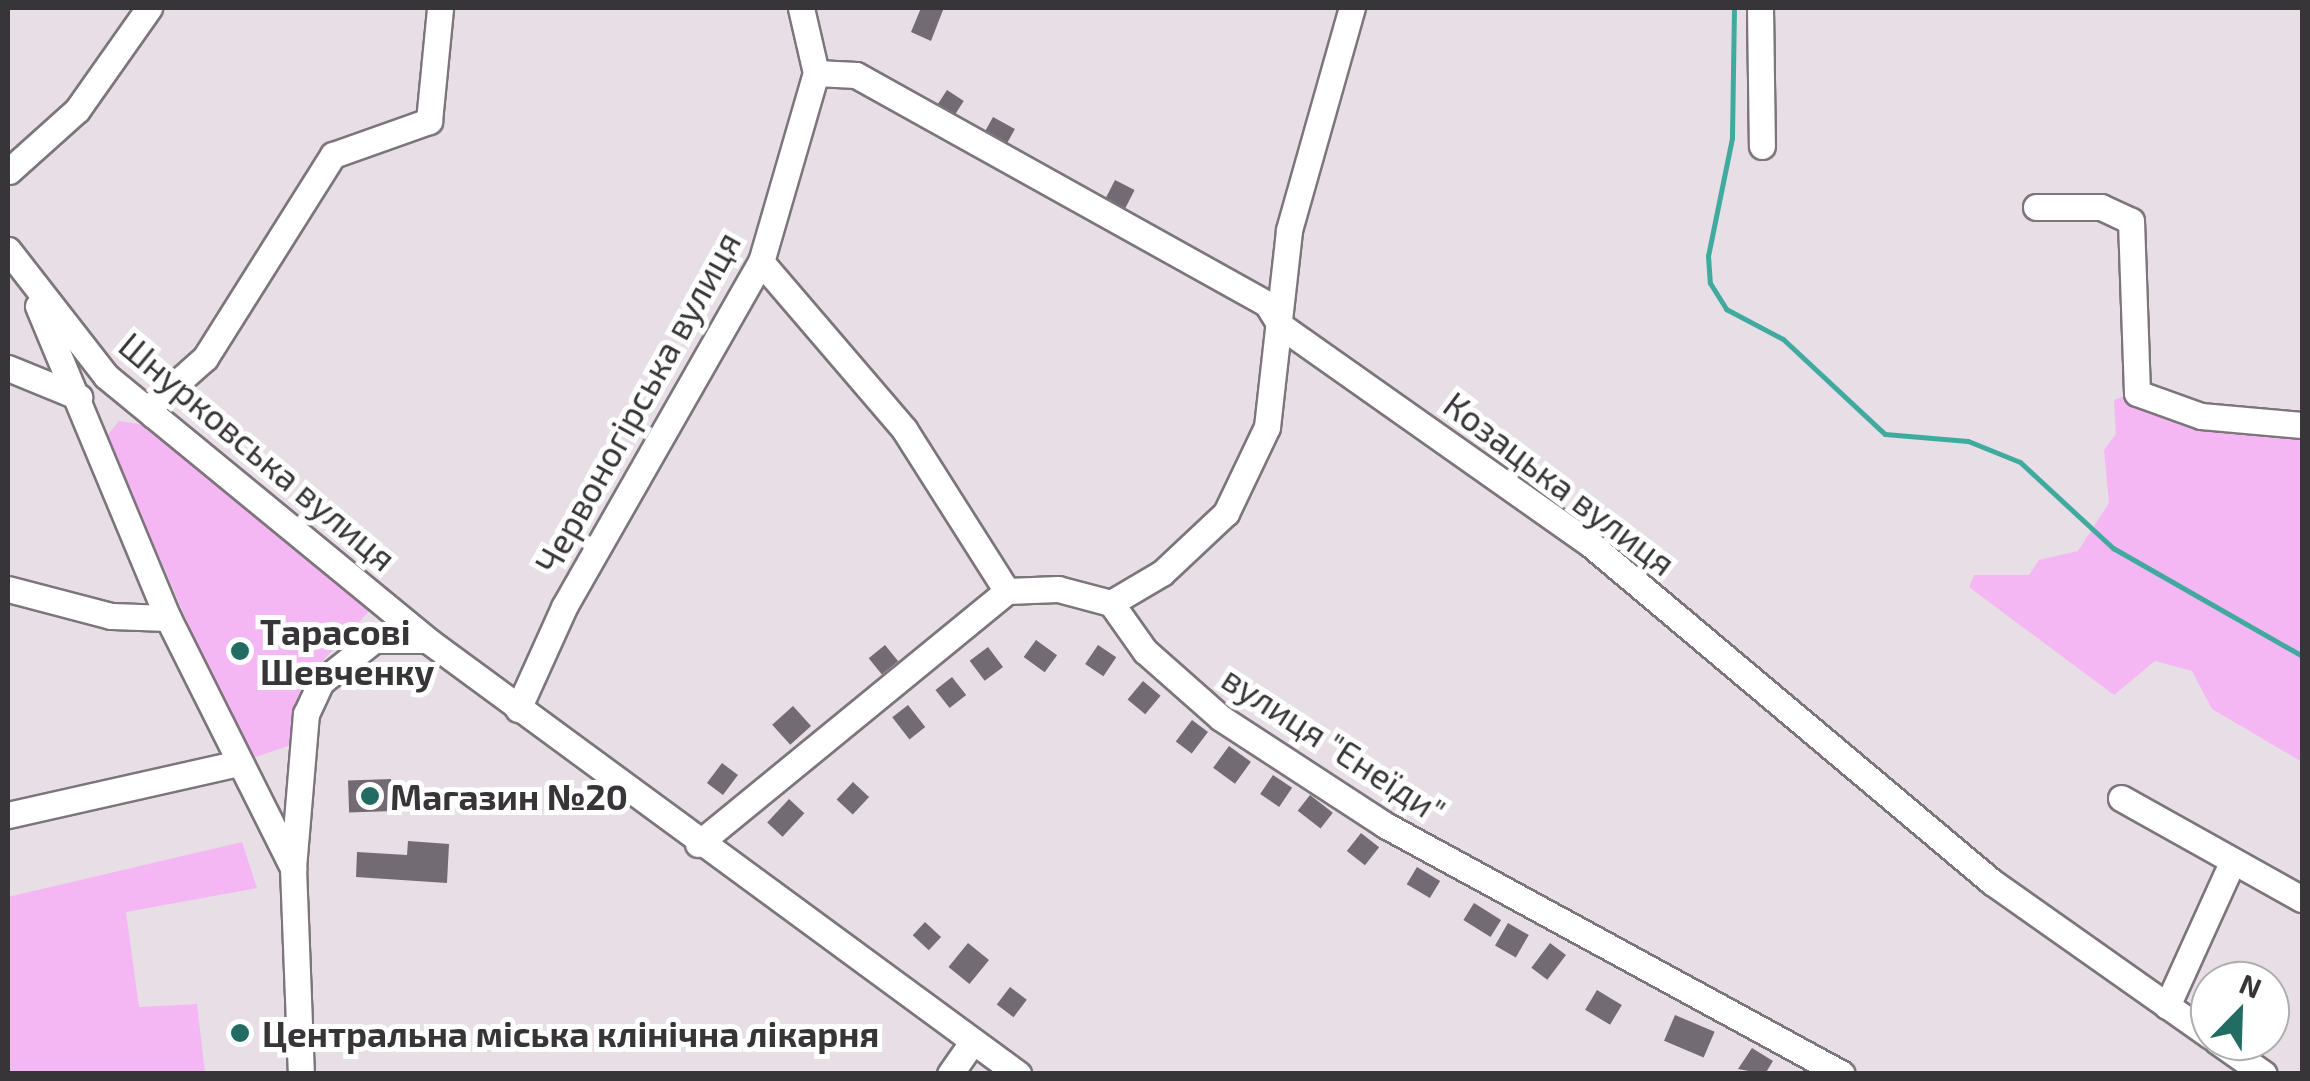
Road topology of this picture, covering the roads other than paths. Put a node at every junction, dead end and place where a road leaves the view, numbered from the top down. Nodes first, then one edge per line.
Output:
1 (149, 8) edge
2 (440, 8) edge
3 (801, 8) edge
4 (1352, 8) edge
5 (1760, 8) edge
6 (816, 72) junction
7 (1762, 146) dead end
8 (8, 165) edge
9 (2036, 207) dead end
10 (14, 260) edge
11 (761, 262) junction
12 (1281, 326) junction
13 (8, 368) edge
14 (78, 397) junction
15 (154, 415) junction
16 (2302, 425) edge
17 (8, 589) edge
18 (1008, 591) junction
19 (1111, 603) junction
20 (168, 618) junction
21 (430, 642) junction
22 (518, 709) junction
23 (238, 763) junction
24 (2121, 798) dead end
25 (8, 815) edge
26 (698, 844) junction
27 (2232, 863) junction
28 (293, 868) junction
29 (2302, 899) edge
30 (2167, 1006) junction
31 (2190, 1022) edge
32 (973, 1041) junction
33 (301, 1074) edge
34 (950, 1074) edge
35 (1018, 1074) edge
36 (1842, 1074) edge

1 - 8 street
2 - 15 street
3 - 6 street, Червоногірська вулиця
4 - 12 street
5 - 7 street
6 - 11 street, Червоногірська вулиця
6 - 12 street, Козацька вулиця
9 - 16 street
10 - 14 street
10 - 15 street, Шнурковська вулиця
11 - 18 street
11 - 22 street, Червоногірська вулиця
12 - 19 street
12 - 30 street, Козацька вулиця
13 - 14 street
14 - 20 street
15 - 21 street, Шнурковська вулиця
17 - 20 street
18 - 19 street
18 - 26 street
19 - 36 street, вулиця "Енеїди"
20 - 23 street
21 - 22 street, Шнурковська вулиця
21 - 28 street
22 - 26 street, Шнурковська вулиця
23 - 25 street
23 - 28 street
24 - 27 street
26 - 32 street, Шнурковська вулиця
27 - 29 street
27 - 30 street
28 - 33 street
30 - 31 street, Козацька вулиця
32 - 34 street
32 - 35 street, Шнурковська вулиця

